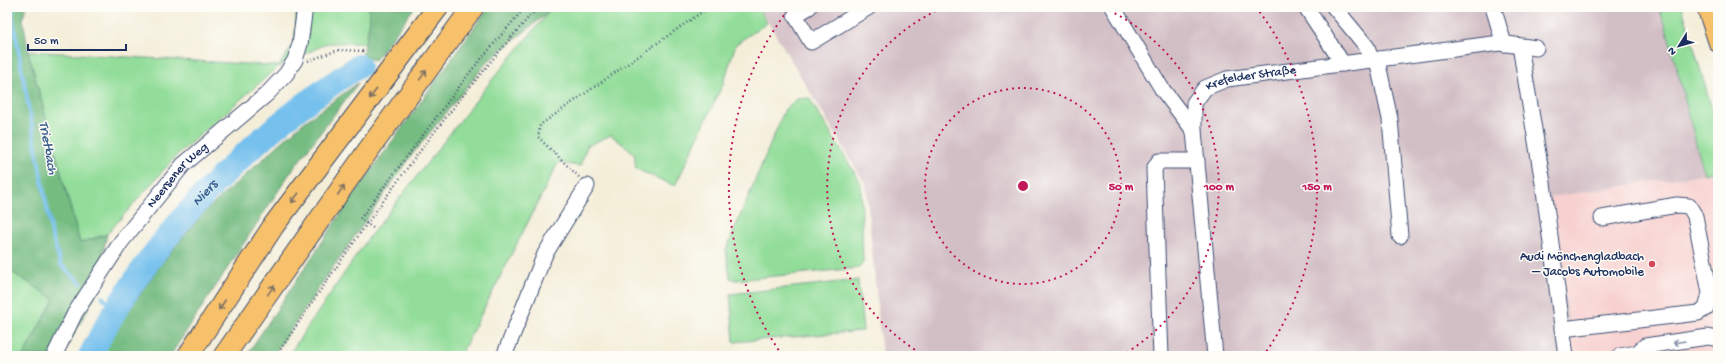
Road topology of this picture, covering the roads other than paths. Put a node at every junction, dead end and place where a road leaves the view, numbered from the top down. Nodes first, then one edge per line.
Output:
1 (305, 7) edge
2 (438, 7) edge
3 (473, 7) edge
4 (809, 7) edge
5 (868, 7) edge
6 (1113, 7) edge
7 (1306, 7) edge
8 (1334, 7) edge
9 (1493, 7) edge
10 (1706, 7) edge
11 (1718, 43) edge
12 (1504, 44) junction
13 (1520, 46) junction
14 (1536, 48) dead end
15 (1374, 60) junction
16 (1343, 64) junction
17 (1194, 131) junction
18 (1197, 161) junction
19 (587, 186) road end
20 (1602, 218) dead end
21 (1400, 236) dead end
22 (1562, 329) junction
23 (1718, 339) edge
24 (54, 356) edge
25 (188, 356) edge
26 (224, 356) edge
27 (504, 356) edge
28 (1161, 356) edge
29 (1215, 356) edge
30 (1566, 356) edge
31 (1626, 356) edge

1 - 24 street, Neersener Weg
2 -> 25 highway
26 -> 3 highway
4 - 5 street
6 - 17 street
7 - 16 street
8 - 15 street
9 - 12 street
10 - 11 main road
12 - 13 street, Krefelder Straße
12 - 15 street, Krefelder Straße
13 - 14 street, Krefelder Straße
13 - 22 street
15 - 16 street, Krefelder Straße
15 - 21 street
16 - 17 street, Krefelder Straße
17 - 18 street, Krefelder Straße
18 - 28 street
18 - 29 street, Krefelder Straße
19 - 27 street
20 - 22 street
22 - 30 street
23 -> 31 street

